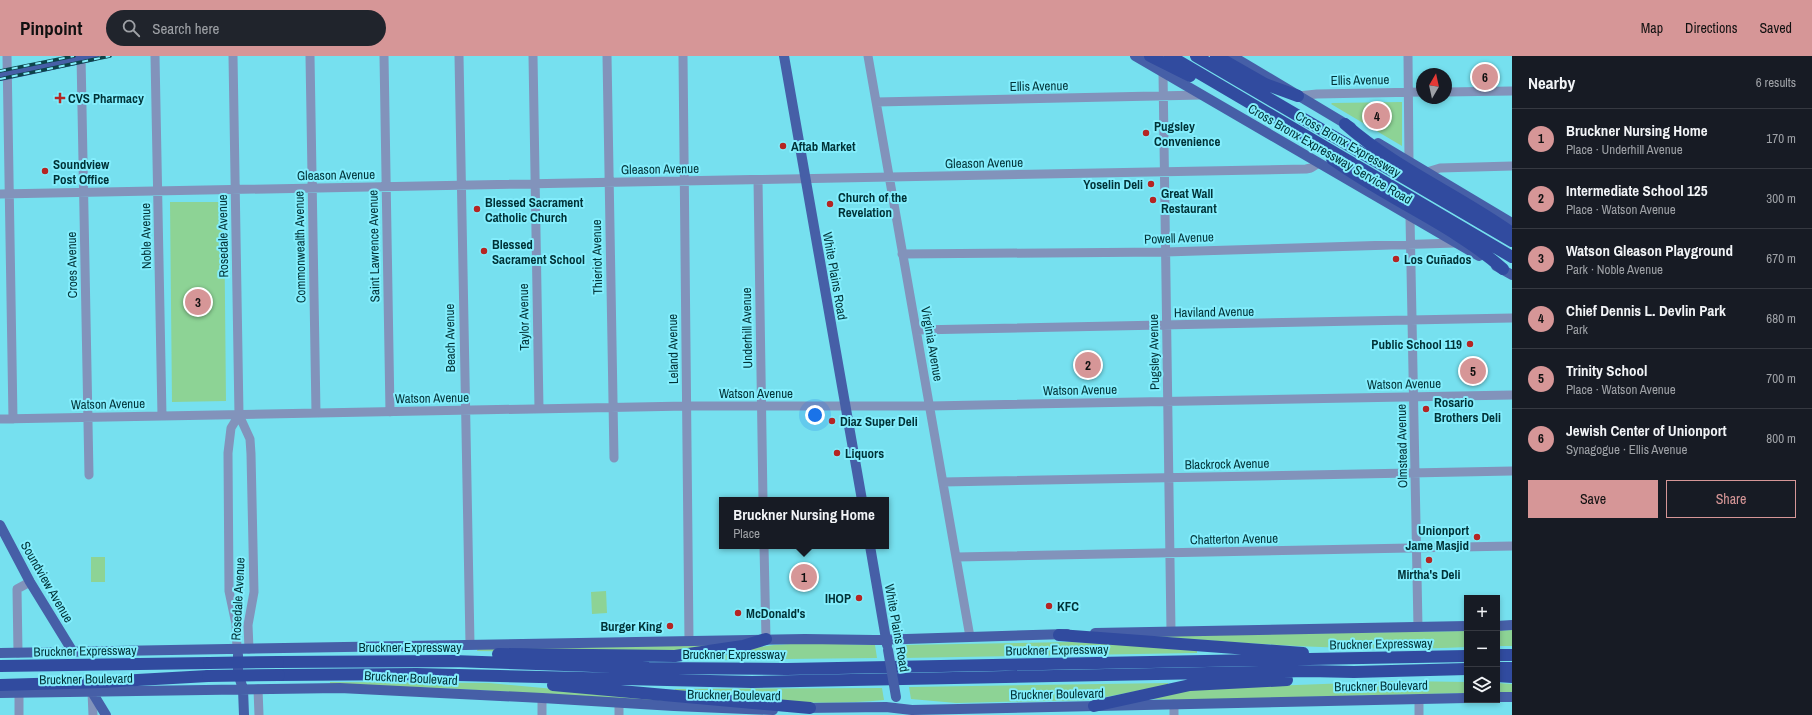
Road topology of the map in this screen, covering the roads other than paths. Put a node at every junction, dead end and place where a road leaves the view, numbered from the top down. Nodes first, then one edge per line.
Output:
1 (7, 56) edge
2 (94, 56) edge
3 (155, 56) edge
4 (232, 56) edge
5 (310, 56) edge
6 (384, 56) edge
7 (459, 56) edge
8 (533, 56) edge
9 (608, 56) edge
10 (683, 56) edge
11 (784, 56) edge
12 (868, 56) edge
13 (1135, 56) edge
14 (1150, 56) edge
15 (1170, 56) edge
16 (1196, 56) edge
17 (1216, 56) edge
18 (1232, 56) edge
19 (1408, 56) edge
20 (81, 57) edge
21 (1163, 72) junction
22 (4, 75) edge
23 (1512, 91) edge
24 (1408, 92) junction
25 (1416, 92) edge
26 (1452, 92) edge
27 (1202, 95) junction
28 (1162, 96) junction
29 (1298, 96) junction
30 (876, 102) junction
31 (1252, 104) junction
32 (1345, 124) junction
33 (1292, 127) junction
34 (1409, 162) junction
35 (1319, 163) junction
36 (1512, 166) edge
37 (1164, 172) junction
38 (1427, 172) junction
39 (890, 178) junction
40 (805, 179) junction
41 (758, 180) junction
42 (684, 181) junction
43 (609, 183) junction
44 (535, 184) junction
45 (460, 185) junction
46 (386, 187) junction
47 (312, 188) junction
48 (235, 189) junction
49 (158, 191) junction
50 (84, 192) junction
51 (5, 194) edge
52 (1410, 217) junction
53 (1512, 224) edge
54 (1512, 233) edge
55 (1512, 241) edge
56 (1456, 243) junction
57 (1411, 244) junction
58 (1165, 252) junction
59 (902, 254) junction
60 (1512, 257) edge
61 (1507, 272) edge
62 (1512, 318) edge
63 (1412, 321) junction
64 (1166, 325) junction
65 (916, 330) junction
66 (1512, 395) edge
67 (1414, 397) junction
68 (1168, 402) junction
69 (687, 406) junction
70 (762, 406) junction
71 (845, 406) junction
72 (930, 406) junction
73 (613, 408) junction
74 (539, 409) junction
75 (464, 411) junction
76 (390, 412) junction
77 (316, 413) junction
78 (239, 415) junction
79 (162, 416) junction
80 (87, 418) junction
81 (0, 419) edge
82 (13, 419) junction
83 (614, 458) dead end
84 (1512, 471) edge
85 (1415, 473) junction
86 (89, 474) dead end
87 (1169, 478) junction
88 (943, 482) junction
89 (763, 497) edge
90 (861, 497) edge
91 (0, 525) edge
92 (1512, 546) edge
93 (1416, 548) junction
94 (764, 549) edge
95 (871, 549) edge
96 (1170, 553) junction
97 (956, 557) junction
98 (30, 582) junction
99 (1512, 625) edge
100 (1464, 626) edge
101 (1500, 626) edge
102 (1418, 627) junction
103 (1171, 631) junction
104 (1059, 635) junction
105 (970, 637) junction
106 (766, 639) junction
107 (886, 639) junction
108 (689, 641) junction
109 (470, 644) junction
110 (238, 649) junction
111 (249, 649) junction
112 (73, 652) junction
113 (0, 653) edge
114 (18, 653) junction
115 (1500, 655) edge
116 (1512, 655) edge
117 (1464, 656) edge
118 (1344, 658) junction
119 (453, 661) junction
120 (0, 666) edge
121 (1464, 668) edge
122 (1500, 668) edge
123 (1512, 668) edge
124 (1424, 669) junction
125 (1354, 672) junction
126 (1464, 673) edge
127 (208, 676) junction
128 (496, 676) junction
129 (1500, 676) edge
130 (1512, 677) edge
131 (0, 678) edge
132 (0, 685) edge
133 (243, 689) junction
134 (258, 689) junction
135 (92, 692) junction
136 (0, 693) edge
137 (19, 693) junction
138 (1500, 697) edge
139 (1512, 697) edge
140 (542, 698) junction
141 (1464, 698) edge
142 (1419, 699) junction
143 (619, 703) junction
144 (1174, 704) junction
145 (1094, 706) junction
146 (810, 708) junction
147 (842, 711) edge
148 (768, 712) edge
149 (899, 712) edge
150 (19, 715) edge
151 (93, 715) edge
152 (106, 715) edge
153 (244, 715) edge
154 (259, 715) edge
155 (542, 715) edge
156 (619, 715) edge
157 (1174, 715) edge
158 (1419, 715) edge

1 - 22 street
2 - 20 main road
3 - 49 street, Noble Avenue
4 - 48 street, Rosedale Avenue
5 - 47 street, Commonwealth Avenue
6 - 46 street, Saint Lawrence Avenue
7 - 45 street, Beach Avenue
8 - 44 street, Taylor Avenue
9 - 43 street, Thieriot Avenue
10 - 42 street, Leland Avenue
11 - 40 main road, White Plains Road
12 - 30 street, Virginia Avenue
13 - 21 main road, Cross Bronx Expressway Service Road
14 - 31 highway
15 - 31 highway, Cross Bronx Expressway
16 - 55 highway, Cross Bronx Expressway
17 - 29 highway
18 - 29 main road
19 - 24 street
20 - 22 main road
20 - 50 street, Croes Avenue
21 - 27 main road, Cross Bronx Expressway Service Road
21 - 28 street, Pugsley Avenue
22 - 51 street
23 - 26 street
24 - 25 street, Ellis Avenue
24 - 29 street, Ellis Avenue
24 - 34 street
27 - 28 street, Ellis Avenue
27 - 35 main road, Cross Bronx Expressway Service Road
28 - 30 street, Ellis Avenue
28 - 37 street, Pugsley Avenue
29 - 32 main road
30 - 39 street, Virginia Avenue
31 - 33 highway, Cross Bronx Expressway
32 - 34 main road
32 - 54 highway
33 - 60 highway, Cross Bronx Expressway
33 - 61 highway
34 - 38 main road
35 - 37 street, Gleason Avenue
35 - 52 main road, Cross Bronx Expressway Service Road
36 - 38 street
37 - 39 street, Gleason Avenue
37 - 58 street, Pugsley Avenue
38 - 53 main road
39 - 40 street, Gleason Avenue
39 - 59 street, Virginia Avenue
40 - 41 street, Gleason Avenue
40 - 71 main road, White Plains Road
41 - 42 street, Gleason Avenue
41 - 70 street, Underhill Avenue
42 - 43 street, Gleason Avenue
42 - 69 street, Leland Avenue
43 - 44 street, Gleason Avenue
43 - 73 street, Thieriot Avenue
44 - 45 street, Gleason Avenue
44 - 74 street, Taylor Avenue
45 - 46 street, Gleason Avenue
45 - 75 street, Beach Avenue
46 - 47 street, Gleason Avenue
46 - 76 street, Saint Lawrence Avenue
47 - 48 street, Gleason Avenue
47 - 77 street, Commonwealth Avenue
48 - 49 street, Gleason Avenue
48 - 78 street, Rosedale Avenue
49 - 50 street, Gleason Avenue
49 - 79 street, Noble Avenue
50 - 51 street, Gleason Avenue
50 - 80 street, Croes Avenue
51 - 82 street
52 - 56 main road, Cross Bronx Expressway Service Road
52 - 57 street, Olmstead Avenue
56 - 57 street, Powell Avenue
56 - 61 main road, Cross Bronx Expressway Service Road
57 - 58 street, Powell Avenue
57 - 63 street, Olmstead Avenue
58 - 59 street, Powell Avenue
58 - 64 street, Pugsley Avenue
59 - 65 street, Virginia Avenue
62 - 63 street, Haviland Avenue
63 - 64 street, Haviland Avenue
63 - 67 street, Olmstead Avenue
64 - 65 street, Haviland Avenue
64 - 68 street, Pugsley Avenue
65 - 72 street, Virginia Avenue
66 - 67 street, Watson Avenue
67 - 68 street, Watson Avenue
67 - 85 street, Olmstead Avenue
68 - 72 street, Watson Avenue
68 - 87 street, Pugsley Avenue
69 - 70 street, Watson Avenue
69 - 73 street, Watson Avenue
69 - 108 street, Leland Avenue
70 - 71 street, Watson Avenue
70 - 89 street, Underhill Avenue
71 - 72 street, Watson Avenue
71 - 90 main road, White Plains Road
72 - 88 street, Virginia Avenue
73 - 74 street, Watson Avenue
73 - 83 street, Thieriot Avenue
74 - 75 street, Watson Avenue
75 - 76 street, Watson Avenue
75 - 109 street, Beach Avenue
76 - 77 street, Watson Avenue
77 - 78 street, Watson Avenue
78 - 79 street, Watson Avenue
78 - 110 street, Rosedale Avenue
78 - 111 street, Rosedale Avenue
79 - 80 street, Watson Avenue
80 - 82 street, Watson Avenue
80 - 86 street, Croes Avenue
81 - 82 street, Watson Avenue
84 - 85 street, Blackrock Avenue
85 - 87 street, Blackrock Avenue
85 - 93 street, Olmstead Avenue
87 - 88 street, Blackrock Avenue
87 - 96 street, Pugsley Avenue
88 - 97 street, Virginia Avenue
91 - 98 main road, Soundview Avenue
92 - 93 street, Chatterton Avenue
93 - 96 street, Chatterton Avenue
93 - 102 street, Olmstead Avenue
94 - 106 street
95 - 107 main road, White Plains Road
96 - 97 street, Chatterton Avenue
96 - 103 street, Pugsley Avenue
97 - 105 street, Virginia Avenue
98 - 112 main road, Soundview Avenue
98 - 114 street
99 - 101 main road
100 - 102 main road, Bruckner Boulevard
102 - 103 main road, Bruckner Boulevard
103 - 104 main road, Bruckner Boulevard
104 - 105 main road, Bruckner Boulevard
104 - 118 highway
105 - 107 main road, Bruckner Boulevard
106 - 107 main road, Bruckner Boulevard
106 - 108 main road, Bruckner Boulevard
106 - 119 highway
107 - 149 main road, White Plains Road, bridge
108 - 109 main road, Bruckner Boulevard
109 - 111 main road, Bruckner Boulevard
110 - 111 main road, Bruckner Boulevard
110 - 112 main road, Bruckner Boulevard
110 - 133 main road, Rosedale Avenue
111 - 133 main road, Rosedale Avenue
112 - 114 main road, Bruckner Boulevard
113 - 114 main road, Bruckner Boulevard
115 - 116 highway
117 - 118 highway, Bruckner Expressway
118 - 119 highway, Bruckner Expressway
119 - 120 highway, Bruckner Expressway, bridge
121 - 124 highway, Bruckner Expressway
122 - 123 highway
124 - 125 highway, Bruckner Expressway
124 - 126 highway
125 - 128 highway, Bruckner Expressway
125 - 145 highway
127 - 128 highway, Bruckner Expressway, bridge
127 - 131 highway, Bruckner Expressway
127 - 132 highway
128 - 146 highway
129 - 130 highway
133 - 134 main road, Bruckner Boulevard
133 - 135 main road, Bruckner Boulevard
133 - 153 main road, Rosedale Avenue
134 - 140 main road, Bruckner Boulevard
134 - 154 street
135 - 137 main road, Bruckner Boulevard
135 - 151 street
135 - 152 main road
136 - 137 main road, Bruckner Boulevard
137 - 150 street
138 - 139 main road
140 - 143 main road, Bruckner Boulevard
140 - 155 street
141 - 142 main road, Bruckner Boulevard
142 - 144 main road, Bruckner Boulevard
142 - 158 street
143 - 148 main road, Bruckner Boulevard
143 - 156 street
144 - 145 main road, Bruckner Boulevard
144 - 157 street
145 - 149 main road, Bruckner Boulevard
146 - 147 main road, Bruckner Boulevard
146 - 148 main road, Bruckner Boulevard
147 - 149 main road, Bruckner Boulevard

